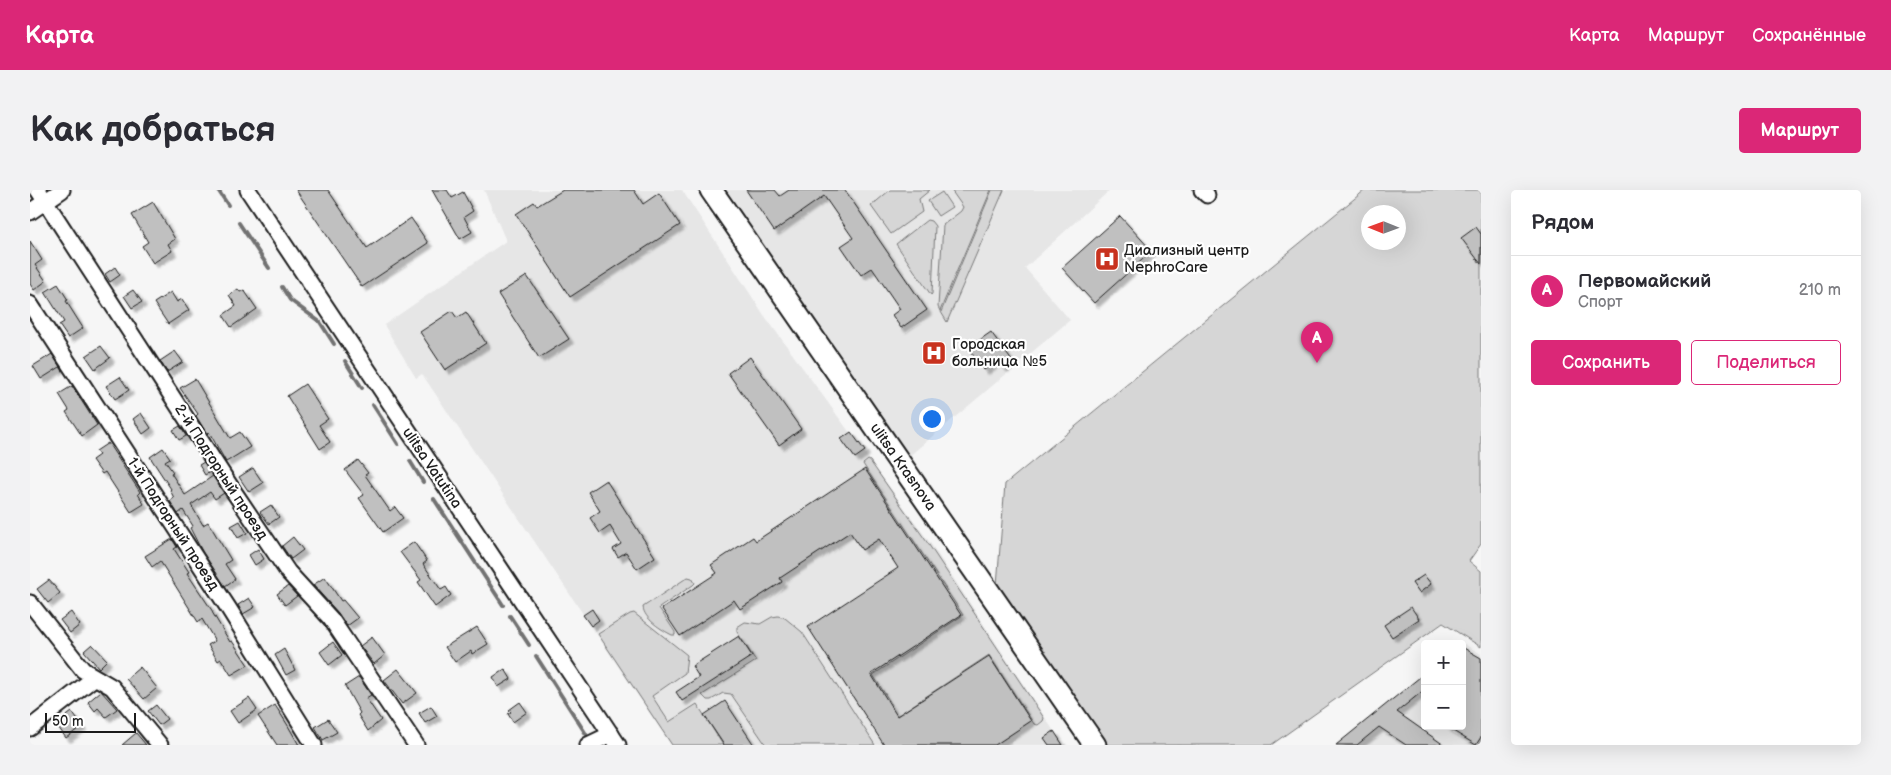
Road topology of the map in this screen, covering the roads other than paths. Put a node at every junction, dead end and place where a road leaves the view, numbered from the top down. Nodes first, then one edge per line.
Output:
1 (62, 190) edge
2 (248, 190) edge
3 (711, 190) edge
4 (41, 196) edge
5 (30, 212) edge
6 (30, 304) edge
7 (30, 603) edge
8 (94, 678) junction
9 (30, 728) edge
10 (614, 739) edge
11 (160, 745) edge
12 (314, 745) edge
13 (416, 745) edge
14 (588, 745) edge
15 (1095, 745) edge

1 - 4 street
2 - 10 street, ulitsa Vatutina
3 - 15 street, ulitsa Krasnova
4 - 5 street
4 - 13 street, 2-й Подгорный проезд
6 - 12 street, 1-й Подгорный проезд
7 - 8 street
8 - 9 street
8 - 11 street
10 - 14 street

